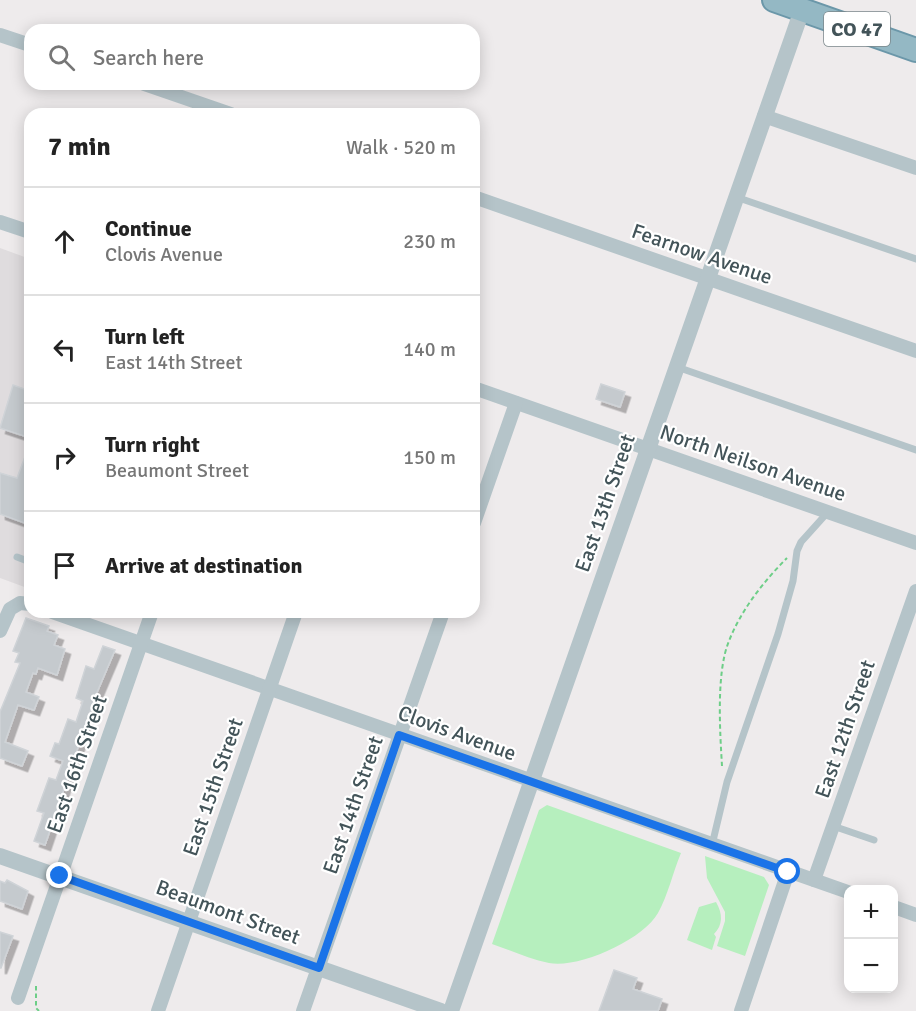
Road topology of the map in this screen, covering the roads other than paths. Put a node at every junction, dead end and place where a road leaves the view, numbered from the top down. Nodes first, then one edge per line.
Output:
1 (774, 0) edge
2 (803, 5) edge
3 (0, 35) edge
4 (24, 43) edge
5 (916, 50) edge
6 (161, 90) edge
7 (214, 108) edge
8 (764, 116) junction
9 (916, 168) edge
10 (736, 196) junction
11 (480, 199) edge
12 (0, 222) edge
13 (24, 230) edge
14 (916, 259) edge
15 (708, 277) junction
16 (916, 351) edge
17 (677, 367) junction
18 (480, 390) edge
19 (516, 403) junction
20 (648, 449) junction
21 (916, 450) edge
22 (480, 506) edge
23 (828, 512) junction
24 (916, 543) edge
25 (17, 557) dead end
26 (24, 560) edge
27 (916, 591) edge
28 (24, 603) edge
29 (72, 618) edge
30 (150, 618) edge
31 (294, 618) edge
32 (441, 618) edge
33 (0, 631) edge
34 (141, 643) junction
35 (269, 687) junction
36 (399, 735) junction
37 (532, 783) junction
38 (833, 826) junction
39 (874, 840) dead end
40 (712, 845) junction
41 (0, 856) edge
42 (788, 872) junction
43 (60, 876) junction
44 (814, 880) junction
45 (844, 890) edge
46 (898, 909) edge
47 (916, 915) edge
48 (189, 922) junction
49 (319, 968) junction
50 (18, 998) dead end
51 (158, 1011) edge
52 (303, 1011) edge
53 (441, 1011) edge
54 (451, 1011) edge
55 (741, 1011) edge

1 - 2 highway, CO 47
2 - 5 highway, CO 47
2 - 8 street, East 13th Street
3 - 4 street
6 - 7 street
8 - 9 street
8 - 10 street, East 13th Street
10 - 14 lane
10 - 15 street, East 13th Street
11 - 15 street, Fearnow Avenue
12 - 13 street
15 - 16 street, Fearnow Avenue
15 - 17 street, East 13th Street
17 - 20 street, East 13th Street
17 - 21 lane
18 - 19 street, North Neilson Avenue
19 - 20 street, North Neilson Avenue
19 - 22 street
20 - 23 street, North Neilson Avenue
20 - 37 street, East 13th Street
23 - 24 street, North Neilson Avenue
23 - 40 lane
25 - 26 lane
27 - 38 street, East 12th Street
28 - 33 street
29 - 34 street, Clovis Avenue
30 - 34 street, East 16th Street
31 - 35 street, East 15th Street
32 - 36 street, East 14th Street
34 - 35 street, Clovis Avenue
34 - 43 street, East 16th Street
35 - 36 street, Clovis Avenue
35 - 48 street, East 15th Street
36 - 37 street, Clovis Avenue
36 - 49 street, East 14th Street
37 - 40 street, Clovis Avenue
37 - 54 street, East 13th Street
38 - 39 lane
38 - 44 street, East 12th Street
40 - 42 street, Clovis Avenue
41 - 43 street, Beaumont Street
42 - 44 street, Clovis Avenue
42 - 55 street
43 - 48 street, Beaumont Street
43 - 50 street, East 16th Street
44 - 45 street, Clovis Avenue
46 - 47 street
48 - 49 street, Beaumont Street
48 - 51 street, East 15th Street
49 - 52 street, East 14th Street
49 - 53 street, Beaumont Street

